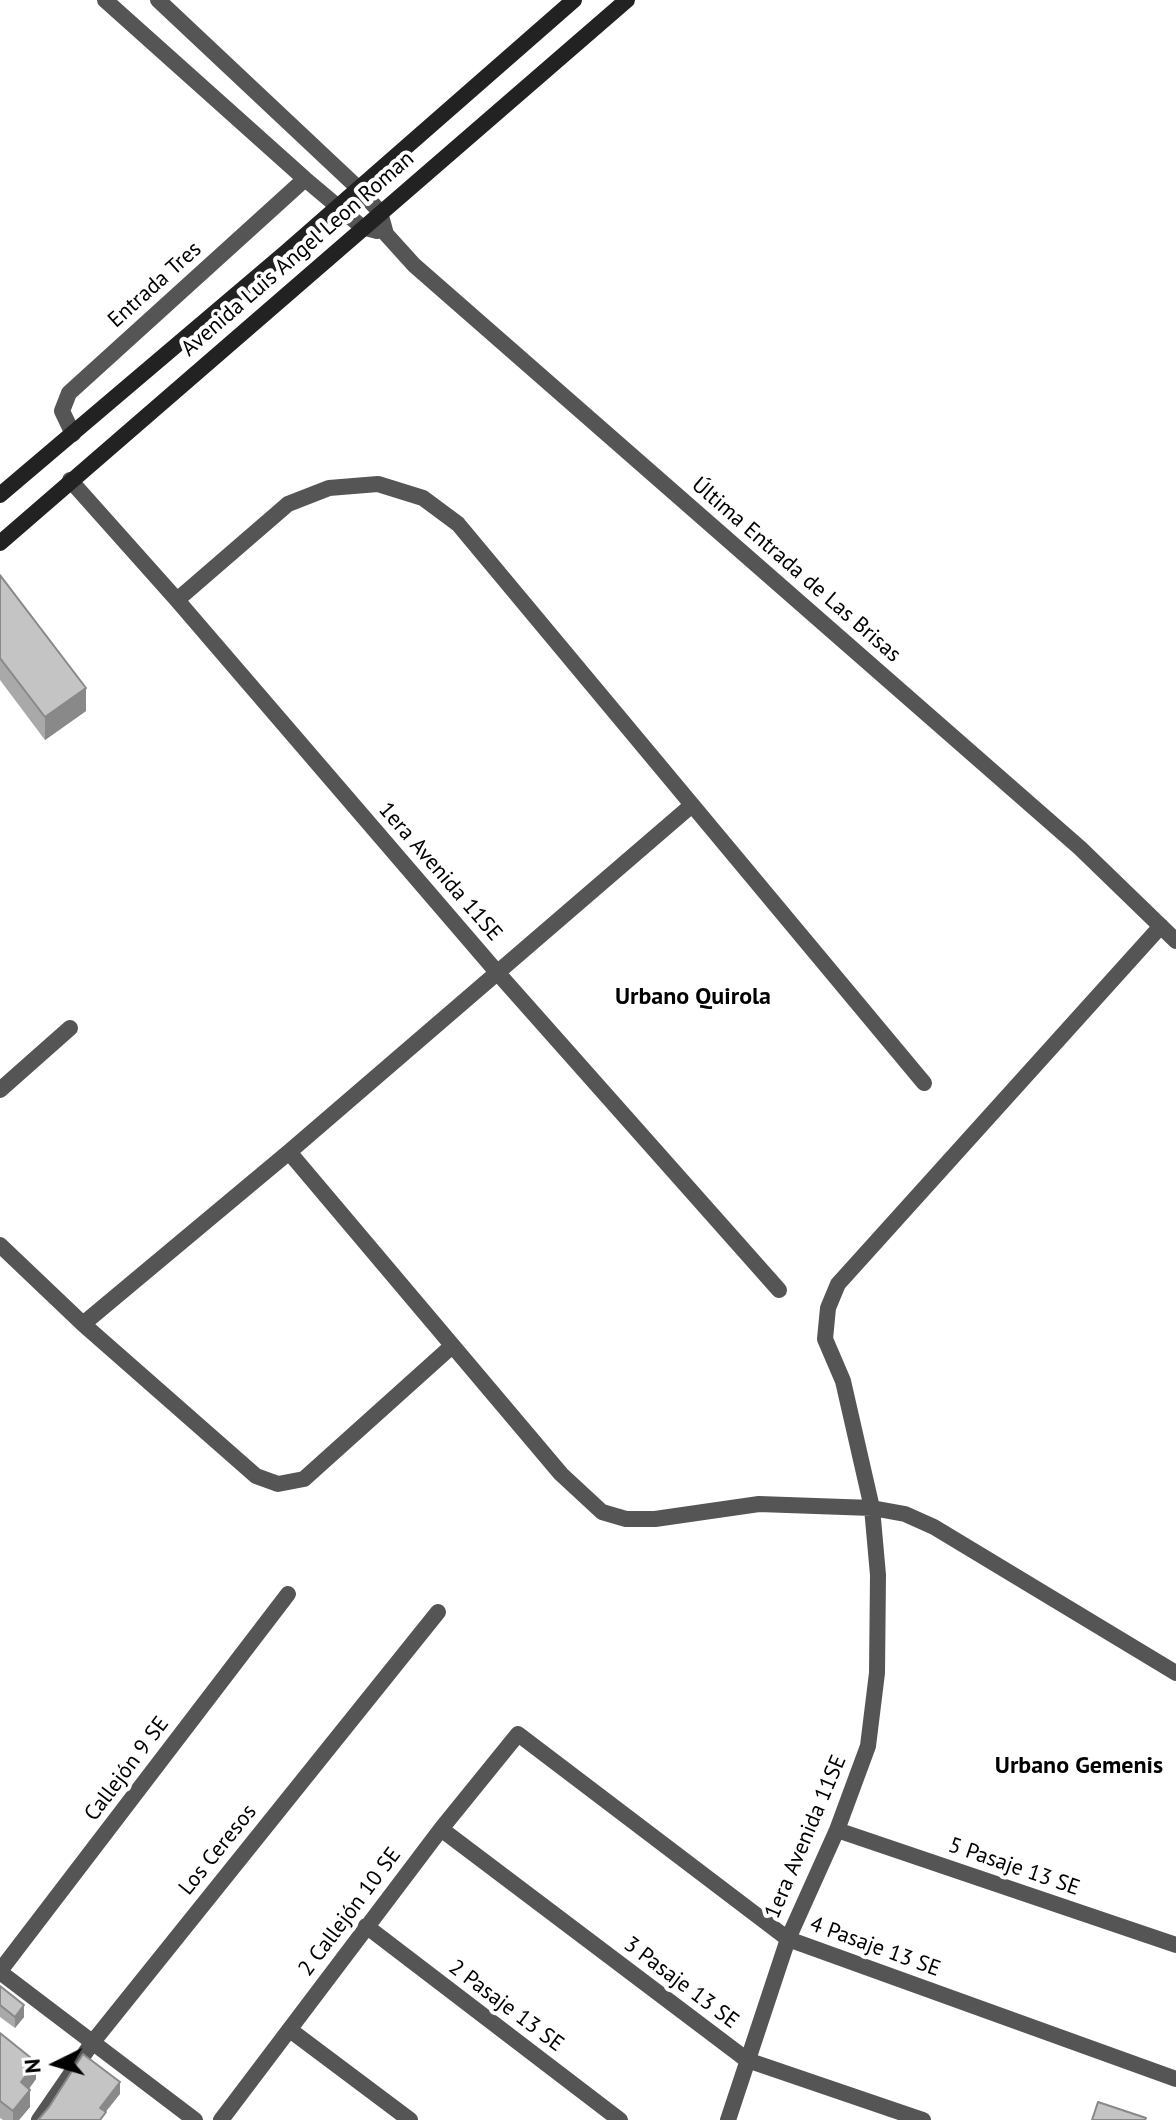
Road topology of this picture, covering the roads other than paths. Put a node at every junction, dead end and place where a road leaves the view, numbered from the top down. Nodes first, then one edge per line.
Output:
1 (105, 0) edge
2 (158, 0) edge
3 (574, 0) edge
4 (627, 0) edge
5 (305, 179) junction
6 (358, 188) junction
7 (339, 205) junction
8 (380, 212) junction
9 (362, 227) junction
10 (386, 234) junction
11 (73, 434) junction
12 (70, 480) junction
13 (1, 494) edge
14 (0, 543) edge
15 (177, 600) junction
16 (692, 805) junction
17 (1161, 926) junction
18 (1176, 941) edge
19 (496, 971) junction
20 (70, 1028) dead end
21 (924, 1083) dead end
22 (0, 1090) edge
23 (289, 1152) junction
24 (0, 1245) edge
25 (779, 1290) dead end
26 (83, 1324) junction
27 (452, 1346) junction
28 (872, 1508) junction
29 (288, 1594) dead end
30 (438, 1612) dead end
31 (1176, 1673) edge
32 (518, 1734) joint
33 (441, 1829) junction
34 (837, 1830) junction
35 (366, 1926) junction
36 (788, 1939) junction
37 (1176, 1945) edge
38 (0, 1972) edge
39 (290, 2030) junction
40 (92, 2043) junction
41 (747, 2060) junction
42 (1176, 2079) edge
43 (39, 2120) edge
44 (195, 2120) edge
45 (221, 2120) edge
46 (410, 2120) edge
47 (620, 2120) edge
48 (728, 2120) edge
49 (923, 2120) edge

1 - 5 street
2 - 6 street, Última Entrada de Las Brisas
3 - 6 main road, Avenida Luis Angel Leon Roman
4 - 8 main road, Avenida Luis Angel Leon Roman
5 - 7 street
5 - 11 street, Entrada Tres
6 - 7 main road, Avenida Luis Angel Leon Roman
6 - 8 street, Última Entrada de Las Brisas
7 - 9 street
7 - 11 main road, Avenida Luis Angel Leon Roman
8 - 9 main road, Avenida Luis Angel Leon Roman
8 - 10 street, Última Entrada de Las Brisas
9 - 10 street
9 - 12 main road, Avenida Luis Angel Leon Roman
10 - 17 street, Última Entrada de Las Brisas
11 - 13 main road, Avenida Luis Angel Leon Roman
12 - 14 main road, Avenida Luis Angel Leon Roman
12 - 15 street, 1era Avenida 11SE
15 - 16 street
15 - 19 street, 1era Avenida 11SE
16 - 19 street
16 - 21 street
17 - 18 street, Última Entrada de Las Brisas
17 - 28 street, 1era Avenida 11SE
19 - 23 street
19 - 25 street, 1era Avenida 11SE
20 - 22 street
23 - 26 street
23 - 27 street
24 - 26 street
26 - 27 street
27 - 28 street
28 - 31 street
28 - 34 street, 1era Avenida 11SE
29 - 38 street, Callejón 9 SE
30 - 40 street, Los Ceresos
32 - 33 street, 2 Callejón 10 SE
32 - 36 street, 4 Pasaje 13 SE
33 - 35 street, 2 Callejón 10 SE
33 - 41 street, 3 Pasaje 13 SE
34 - 36 street, 1era Avenida 11SE
34 - 37 street, 5 Pasaje 13 SE
35 - 39 street, 2 Callejón 10 SE
35 - 47 street, 2 Pasaje 13 SE
36 - 41 street, 1era Avenida 11SE
36 - 42 street, 4 Pasaje 13 SE
38 - 40 street
39 - 45 street, 2 Callejón 10 SE
39 - 46 street
40 - 43 street, Los Ceresos
40 - 44 street
41 - 48 street, 1era Avenida 11SE
41 - 49 street, 3 Pasaje 13 SE

